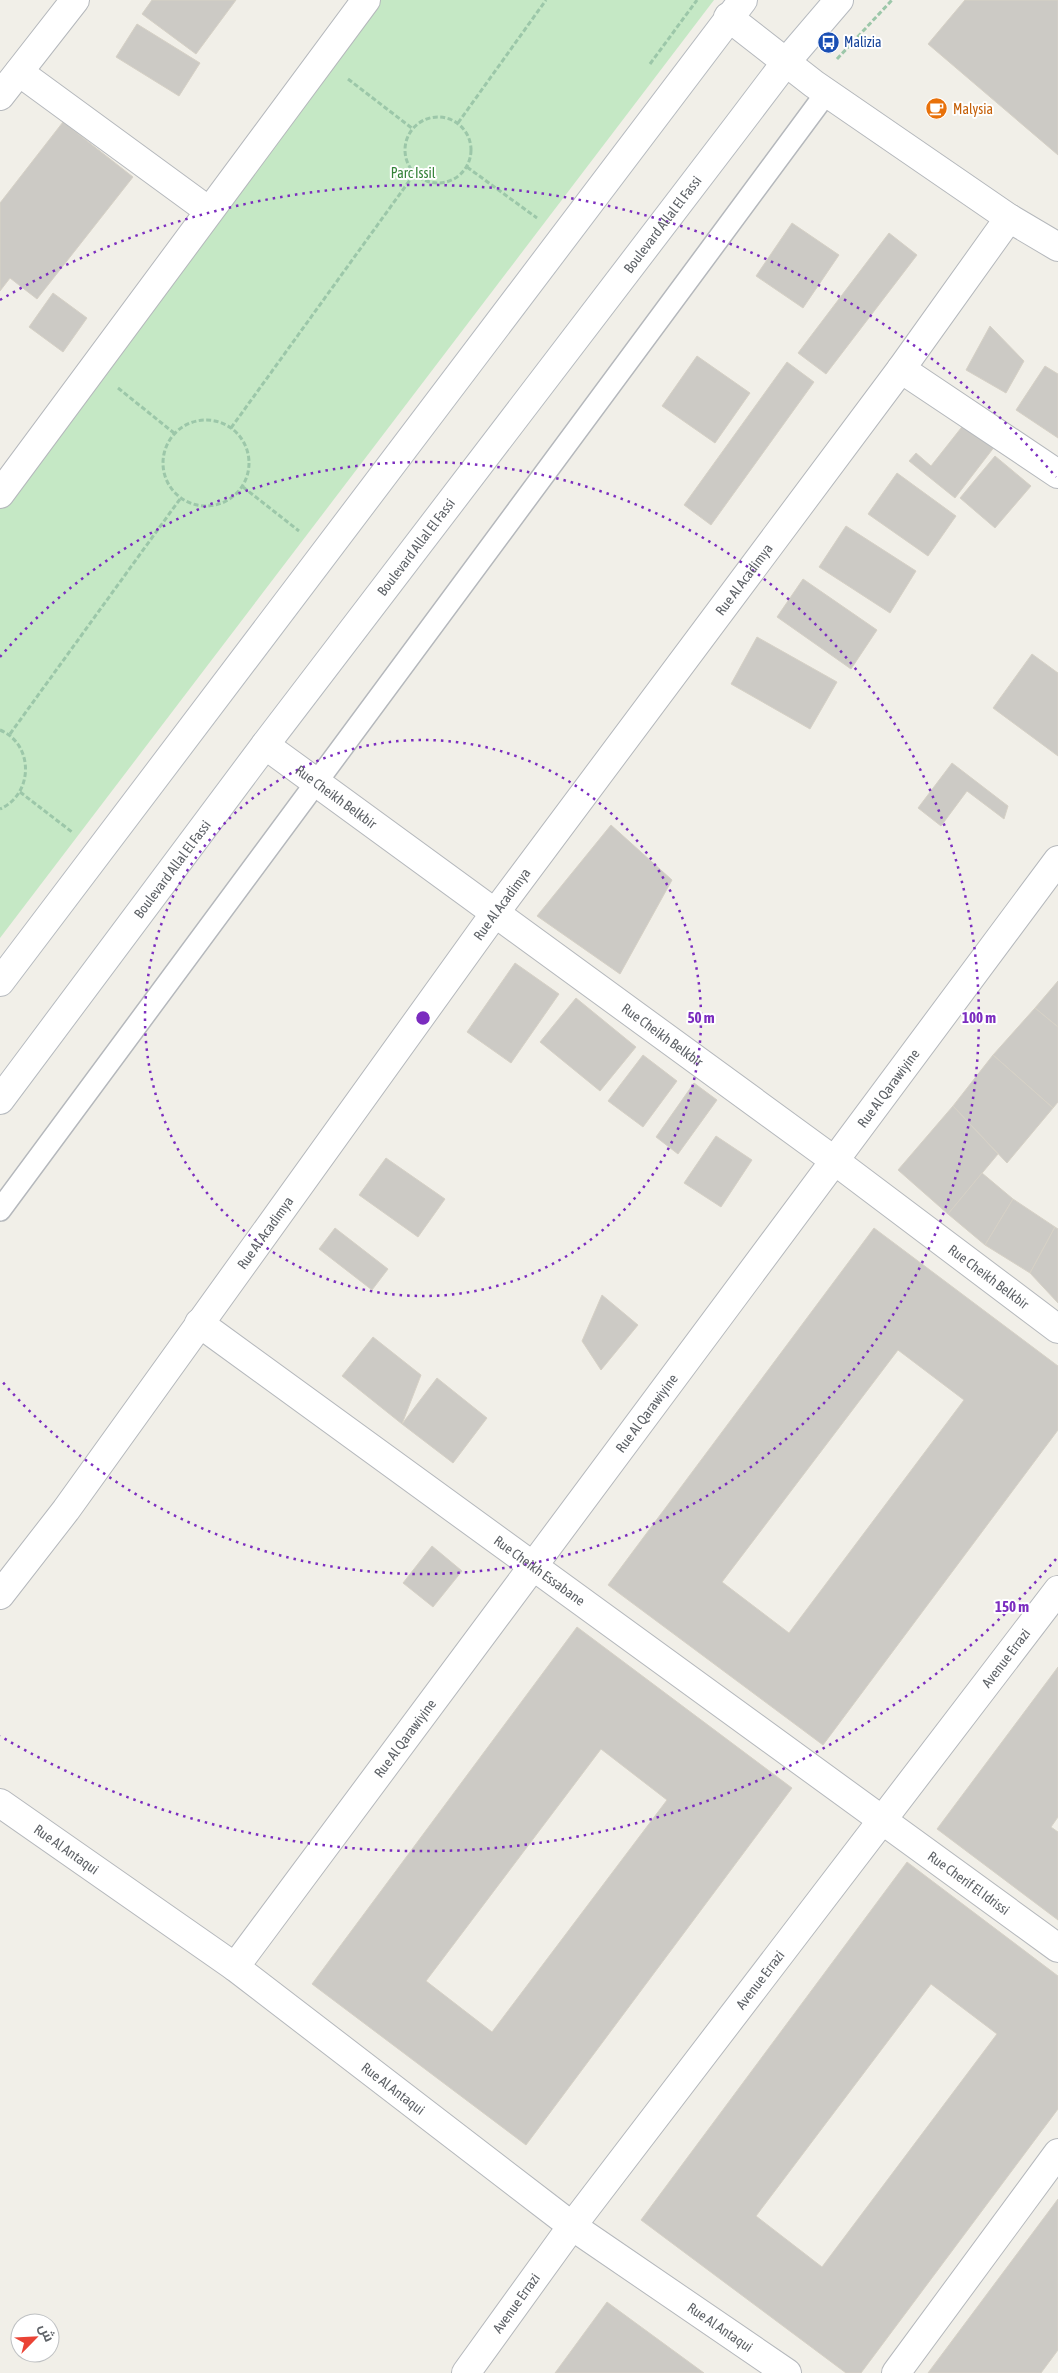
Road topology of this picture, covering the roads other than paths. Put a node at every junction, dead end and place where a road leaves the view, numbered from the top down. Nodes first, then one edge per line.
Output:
1 (75, 0) edge
2 (366, 0) edge
3 (839, 0) edge
4 (735, 9) edge
5 (786, 62) junction
6 (19, 72) junction
7 (827, 92) junction
8 (0, 96) edge
9 (209, 211) junction
10 (1009, 218) junction
11 (1057, 246) edge
12 (901, 369) junction
13 (1058, 474) edge
14 (0, 494) edge
15 (265, 745) junction
16 (317, 782) junction
17 (1058, 860) edge
18 (496, 913) junction
19 (0, 982) edge
20 (0, 1100) edge
21 (835, 1161) junction
22 (0, 1210) edge
23 (199, 1323) junction
24 (1058, 1329) edge
25 (534, 1568) junction
26 (1058, 1590) edge
27 (0, 1595) edge
28 (0, 1803) edge
29 (881, 1819) junction
30 (1058, 1948) edge
31 (235, 1966) junction
32 (1058, 2153) edge
33 (572, 2226) junction
34 (466, 2373) edge
35 (787, 2373) edge
36 (896, 2373) edge

1 - 6 street
2 - 9 street
3 - 5 street, Boulevard Allal El Fassi
4 - 5 street
4 - 19 street
5 - 7 street
5 - 15 street, Boulevard Allal El Fassi
6 - 8 street
6 - 9 street
7 - 10 street
7 - 16 lane
9 - 14 street
10 - 11 street
10 - 12 street, Rue Al Acadimya
12 - 13 street
12 - 18 street, Rue Al Acadimya
15 - 16 street, Rue Cheikh Belkbir
15 - 20 street, Boulevard Allal El Fassi
16 - 18 street, Rue Cheikh Belkbir
16 - 22 lane
17 - 21 street, Rue Al Qarawiyine
18 - 21 street, Rue Cheikh Belkbir
18 - 23 street, Rue Al Acadimya
21 - 24 street, Rue Cheikh Belkbir
21 - 25 street, Rue Al Qarawiyine
23 - 25 street, Rue Cheikh Essabane
23 - 27 street, Rue Al Acadimya
25 - 29 street, Rue Cheikh Essabane
25 - 31 street, Rue Al Qarawiyine
26 - 29 street, Avenue Errazi
28 - 31 street, Rue Al Antaqui
29 - 30 street, Rue Cherif El Idrissi
29 - 33 street, Avenue Errazi
31 - 33 street, Rue Al Antaqui
32 - 36 street
33 - 34 street, Avenue Errazi
33 - 35 street, Rue Al Antaqui

